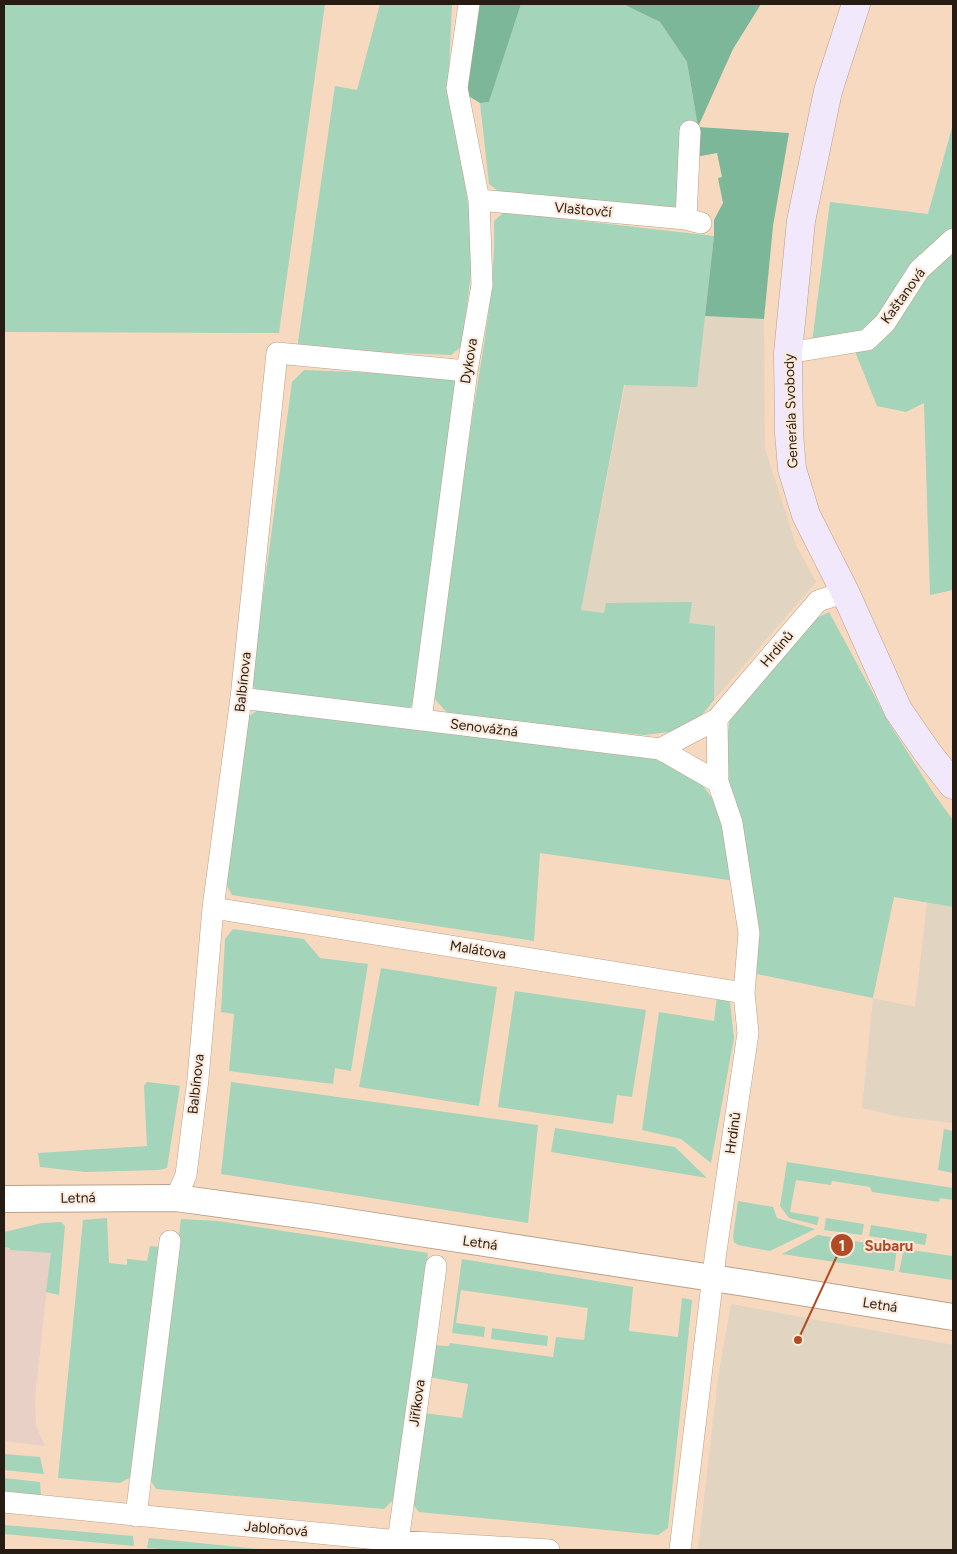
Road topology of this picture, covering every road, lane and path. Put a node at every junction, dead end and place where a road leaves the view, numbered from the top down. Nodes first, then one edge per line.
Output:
1 (469, 4) edge
2 (856, 4) edge
3 (690, 131) dead end
4 (479, 200) junction
5 (953, 239) edge
6 (788, 353) junction
7 (467, 371) junction
8 (845, 592) junction
9 (241, 698) junction
10 (718, 718) junction
11 (421, 720) junction
12 (660, 749) junction
13 (718, 782) junction
14 (953, 785) edge
15 (213, 908) junction
16 (744, 994) junction
17 (176, 1198) junction
18 (4, 1199) edge
19 (170, 1241) dead end
20 (436, 1266) dead end
21 (712, 1279) junction
22 (953, 1317) edge
23 (4, 1502) edge
24 (136, 1516) junction
25 (398, 1541) junction
26 (542, 1550) edge
27 (549, 1550) edge
28 (680, 1550) edge

1 - 4 street, Dykova
2 - 6 main road, Generála Svobody
3 - 4 street, Vlaštovčí
4 - 7 street, Dykova
5 - 6 street, Kaštanová
6 - 8 main road, Generála Svobody
7 - 9 street, Balbínova
7 - 11 street, Dykova
8 - 10 street, Hrdinů
8 - 14 main road, Generála Svobody
9 - 11 street, Senovážná
9 - 15 street, Balbínova
10 - 12 street, Hrdinů
10 - 13 street, Hrdinů
11 - 12 street, Senovážná
12 - 13 street, Senovážná
13 - 16 street, Hrdinů
15 - 16 street, Malátova
15 - 17 street, Balbínova
16 - 21 street, Hrdinů
17 - 18 street, Letná
17 - 21 street, Letná
19 - 24 street
20 - 25 street, Jiříkova
21 - 22 street, Letná
21 - 28 street, Hrdinů
23 - 24 street, Jabloňová
24 - 25 street, Jabloňová
25 - 26 street, Jabloňová
26 - 27 street, Jabloňová

